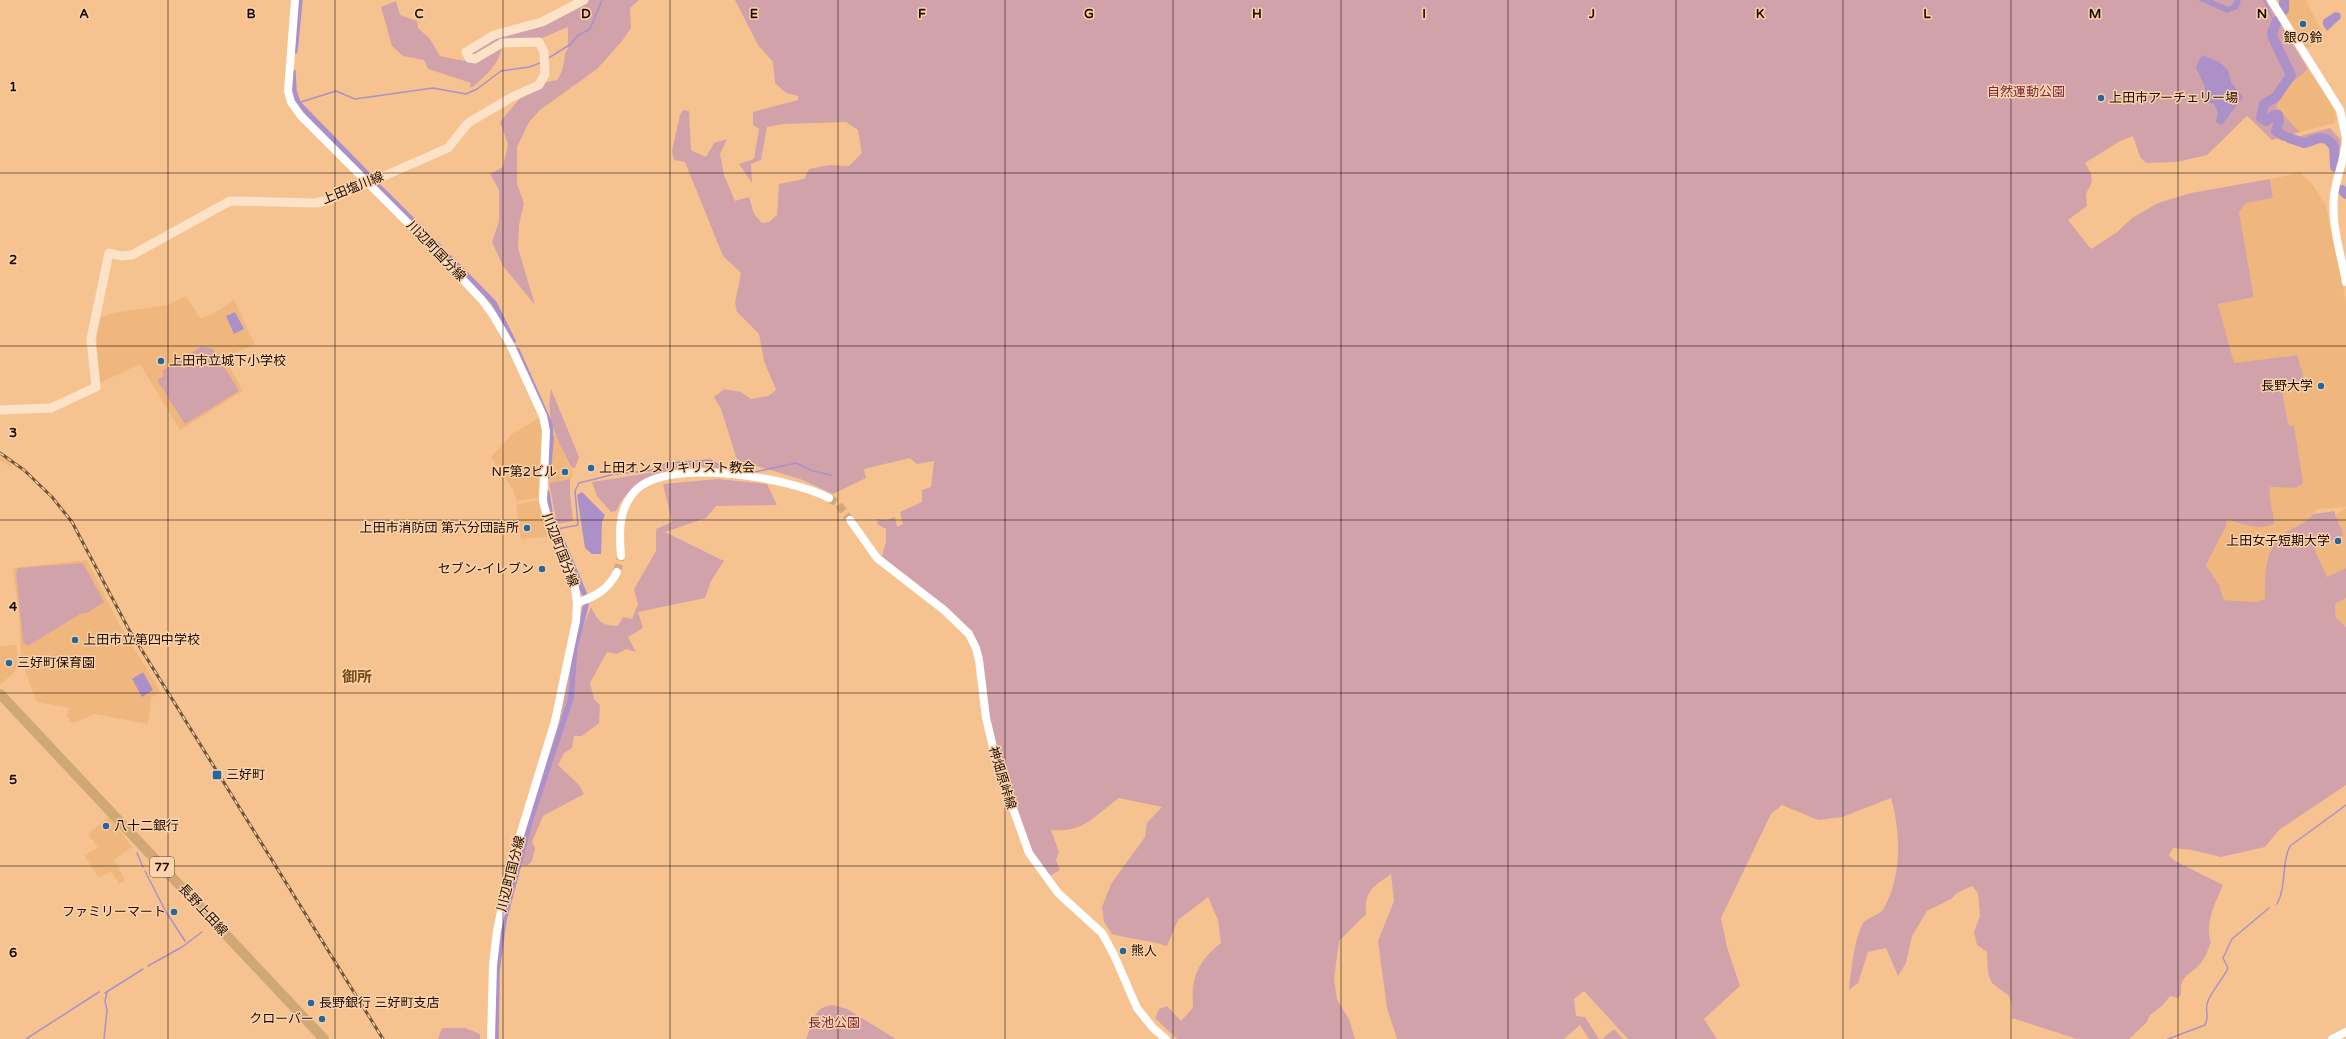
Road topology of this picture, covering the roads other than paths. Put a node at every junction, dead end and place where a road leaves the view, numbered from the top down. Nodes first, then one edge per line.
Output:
1 (295, 0) edge
2 (584, 0) edge
3 (2271, 0) edge
4 (2345, 125) edge
5 (2346, 138) edge
6 (368, 183) junction
7 (2346, 282) edge
8 (0, 410) edge
9 (829, 498) tunnel mouth
10 (850, 520) tunnel mouth
11 (621, 556) tunnel mouth
12 (617, 572) tunnel mouth
13 (577, 602) junction
14 (0, 694) edge
15 (2346, 1032) edge
16 (324, 1039) edge
17 (491, 1039) edge
18 (1166, 1039) edge
19 (2332, 1039) edge

1 - 6 street, 川辺町国分線
2 - 6 main road, 上田塩川線
3 - 4 street
4 - 5 street
5 - 7 street
6 - 8 main road, 上田塩川線
6 - 13 street, 川辺町国分線
9 - 11 street
10 - 18 street, 神畑原峠線
12 - 13 street
13 - 17 street, 川辺町国分線
14 - 16 main road, 長野上田線 / 77
15 - 19 street

